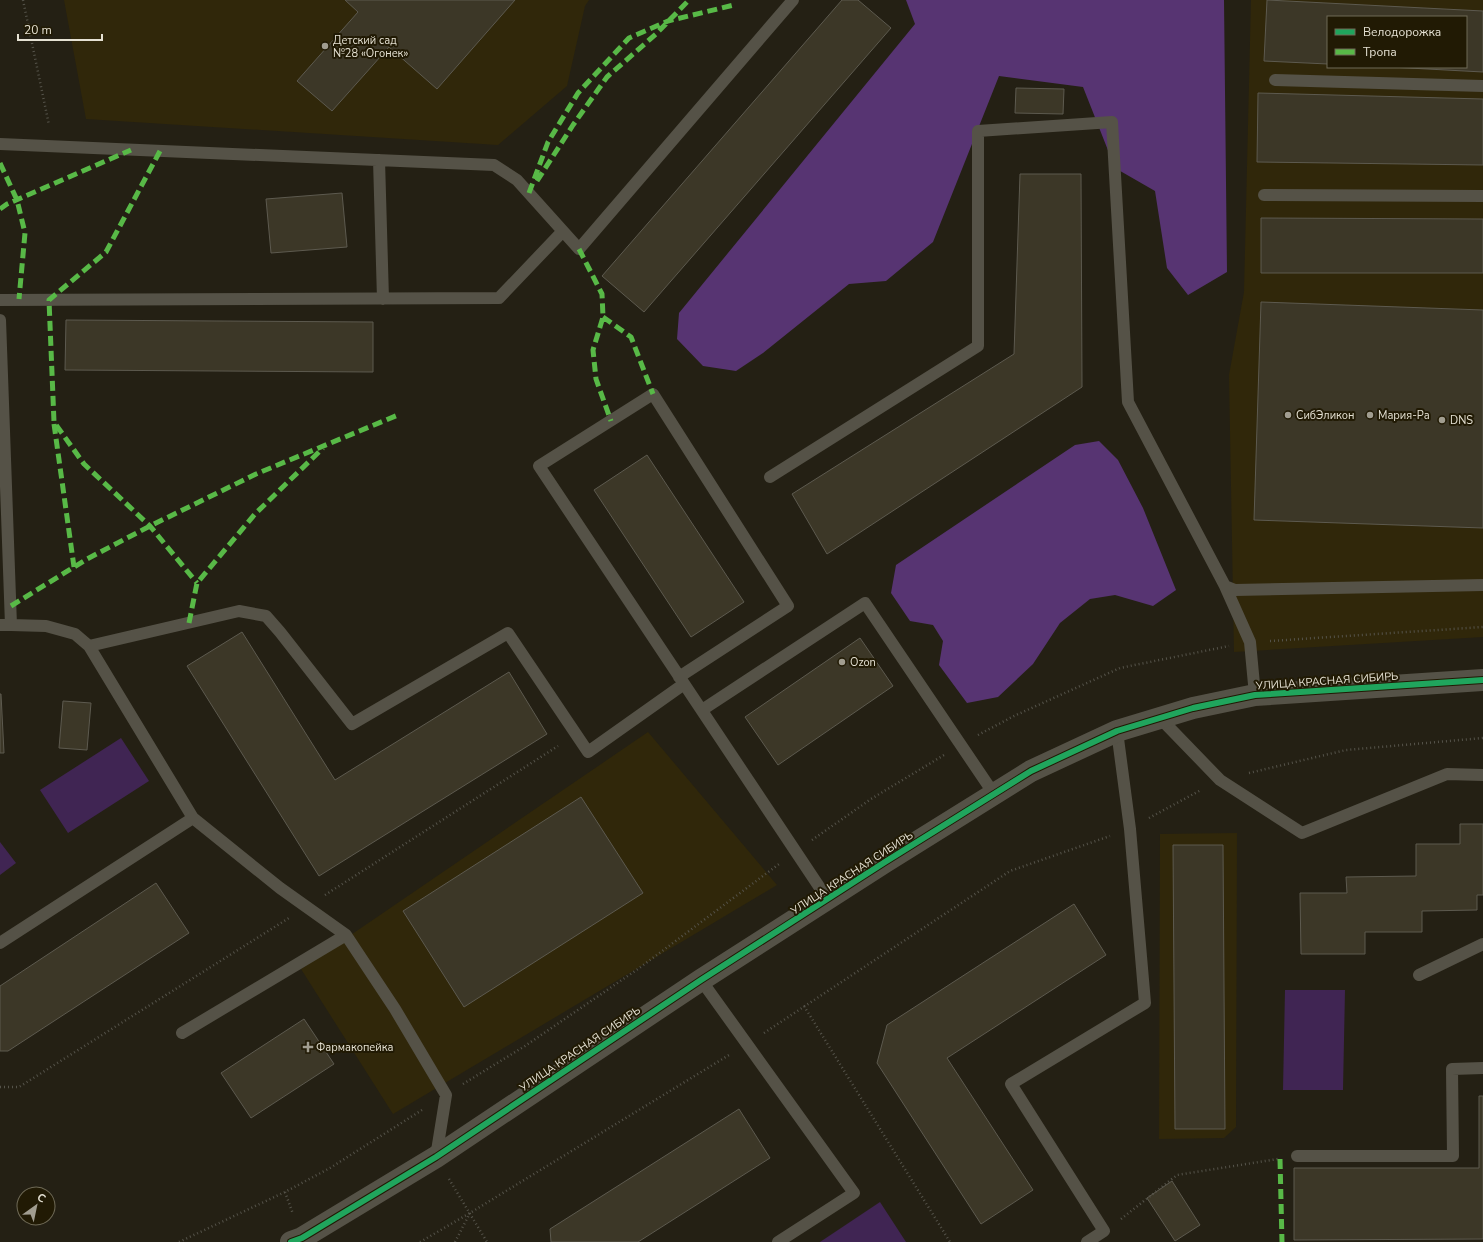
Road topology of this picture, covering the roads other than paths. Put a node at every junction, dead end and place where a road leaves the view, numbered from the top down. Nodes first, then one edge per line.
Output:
1 (793, 0) edge
2 (1275, 80) dead end
3 (1483, 86) edge
4 (0, 144) edge
5 (379, 160) junction
6 (1264, 195) dead end
7 (1483, 196) edge
8 (563, 231) junction
9 (383, 299) junction
10 (0, 300) edge
11 (0, 320) edge
12 (770, 477) dead end
13 (1483, 585) edge
14 (1225, 586) junction
15 (6, 625) edge
16 (89, 646) junction
17 (681, 680) junction
18 (1483, 680) edge
19 (1255, 696) junction
20 (702, 710) junction
21 (1160, 718) junction
22 (1117, 730) junction
23 (1483, 775) edge
24 (994, 794) junction
25 (193, 818) junction
26 (828, 900) junction
27 (346, 935) junction
28 (0, 943) edge
29 (1483, 944) edge
30 (1419, 975) dead end
31 (701, 980) junction
32 (182, 1033) dead end
33 (1483, 1068) edge
34 (1297, 1156) road end
35 (436, 1157) junction
36 (291, 1242) edge
37 (778, 1242) edge
38 (1087, 1242) edge

1 - 8 lane
2 - 3 lane
4 - 5 lane
5 - 8 lane
5 - 9 lane
6 - 7 lane
8 - 9 lane
9 - 10 lane
11 - 15 lane
12 - 14 lane
13 - 14 lane
14 - 19 lane
15 - 16 lane
16 - 17 lane
16 - 25 lane
17 - 17 lane
17 - 20 lane
18 - 19 street, УЛИЦА КРАСНАЯ СИБИРЬ
19 - 21 street, УЛИЦА КРАСНАЯ СИБИРЬ
20 - 24 lane
20 - 26 lane
21 - 22 street, УЛИЦА КРАСНАЯ СИБИРЬ
21 - 23 lane
22 - 24 street, УЛИЦА КРАСНАЯ СИБИРЬ
22 - 38 lane
24 - 26 street, УЛИЦА КРАСНАЯ СИБИРЬ
25 - 27 lane
25 - 28 lane
26 - 31 street, УЛИЦА КРАСНАЯ СИБИРЬ
27 - 32 lane
27 - 35 lane
29 - 30 lane
31 - 35 street, УЛИЦА КРАСНАЯ СИБИРЬ
31 - 37 lane
33 - 34 lane
35 - 36 street, УЛИЦА КРАСНАЯ СИБИРЬ

